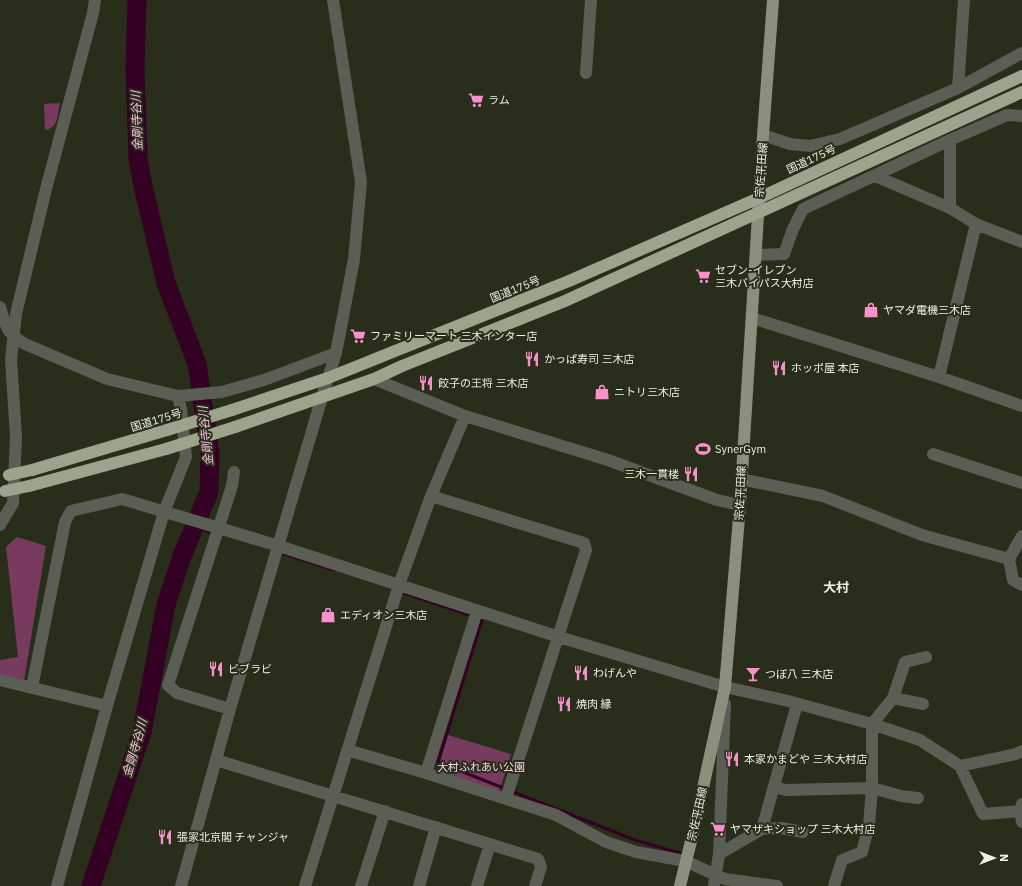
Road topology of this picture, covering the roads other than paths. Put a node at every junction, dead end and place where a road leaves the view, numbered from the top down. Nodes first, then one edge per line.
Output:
1 (95, 0) edge
2 (333, 0) edge
3 (592, 0) edge
4 (773, 0) edge
5 (964, 0) edge
6 (1022, 53) edge
7 (586, 73) dead end
8 (1022, 76) edge
9 (958, 88) junction
10 (1022, 92) edge
11 (1022, 116) edge
12 (763, 136) junction
13 (950, 140) junction
14 (875, 176) junction
15 (759, 198) junction
16 (950, 208) junction
17 (758, 213) junction
18 (976, 224) junction
19 (1022, 242) edge
20 (756, 255) junction
21 (0, 307) edge
22 (752, 318) junction
23 (14, 337) junction
24 (336, 353) junction
25 (939, 377) junction
26 (328, 378) junction
27 (374, 378) junction
28 (178, 396) junction
29 (322, 397) junction
30 (1022, 406) edge
31 (465, 416) junction
32 (933, 454) dead end
33 (234, 472) dead end
34 (5, 477) edge
35 (741, 479) junction
36 (1022, 483) edge
37 (2, 492) edge
38 (431, 496) junction
39 (740, 505) junction
40 (164, 512) junction
41 (0, 525) edge
42 (214, 527) junction
43 (1022, 536) edge
44 (279, 546) junction
45 (1019, 549) edge
46 (1009, 559) junction
47 (399, 585) junction
48 (1022, 585) edge
49 (478, 611) junction
50 (559, 637) junction
51 (926, 657) dead end
52 (0, 680) edge
53 (32, 687) junction
54 (725, 687) junction
55 (893, 698) junction
56 (797, 704) junction
57 (923, 704) dead end
58 (107, 706) junction
59 (230, 709) junction
60 (872, 724) junction
61 (347, 750) junction
62 (1022, 751) edge
63 (216, 760) junction
64 (960, 766) junction
65 (426, 773) junction
66 (774, 787) junction
67 (872, 788) junction
68 (333, 795) junction
69 (506, 798) junction
70 (918, 798) dead end
71 (385, 811) junction
72 (1021, 812) edge
73 (436, 827) junction
74 (762, 829) junction
75 (803, 832) dead end
76 (490, 844) junction
77 (719, 854) junction
78 (685, 861) junction
79 (715, 880) edge
80 (57, 886) edge
81 (181, 886) edge
82 (305, 886) edge
83 (361, 886) edge
84 (418, 886) edge
85 (477, 886) edge
86 (535, 886) edge
87 (680, 886) edge
88 (777, 886) edge
89 (834, 886) edge

1 - 23 street
2 - 24 street
3 - 7 street
4 - 12 main road, 宗佐平田線
5 - 9 street
6 - 9 street
8 - 15 highway, 国道175号
9 - 12 street
10 - 17 highway
11 - 13 street
12 - 15 main road, 宗佐平田線
13 - 14 street
13 - 16 street
14 - 16 street
14 - 20 street
15 - 17 main road, 宗佐平田線
15 - 26 highway, 国道175号
16 - 18 street
17 - 20 main road, 宗佐平田線
17 - 27 highway
18 - 19 street
18 - 25 street
20 - 22 main road, 宗佐平田線
21 - 23 street
22 - 25 street
22 - 35 main road, 宗佐平田線
23 - 28 street
23 - 41 street
24 - 26 street
24 - 28 street
25 - 30 street
26 - 29 street
26 - 34 highway, 国道175号, bridge
27 - 29 highway
27 - 31 street
28 - 40 street
29 - 37 highway, bridge
29 - 44 street
31 - 38 street
31 - 39 street
32 - 36 street
33 - 42 street
35 - 39 main road, 宗佐平田線
35 - 46 street
38 - 47 street
38 - 50 street
39 - 54 main road, 宗佐平田線
40 - 42 street
40 - 53 street
40 - 58 street
42 - 44 street
42 - 59 street
43 - 45 street
44 - 47 street
44 - 59 street
45 - 46 street
46 - 48 street
47 - 49 street
47 - 61 street
49 - 50 street
49 - 65 street
50 - 54 street
50 - 69 street
51 - 55 street
52 - 53 street
53 - 58 street
54 - 56 street
54 - 77 street
54 - 78 main road, 宗佐平田線
55 - 57 street
55 - 60 street
56 - 60 street
56 - 66 street
58 - 80 street
59 - 63 street
60 - 64 street
60 - 67 street
61 - 65 street
61 - 68 street
62 - 64 street
63 - 68 street
63 - 81 street
64 - 72 street
65 - 69 street
66 - 67 street
66 - 74 street
67 - 70 street
67 - 89 street
68 - 71 street
68 - 82 street
69 - 78 street
71 - 73 street
71 - 83 street
73 - 76 street
73 - 84 street
74 - 75 street
74 - 77 street
76 - 85 street
76 - 86 street
77 - 79 street
78 - 79 street
78 - 87 main road, 宗佐平田線
79 - 88 street

